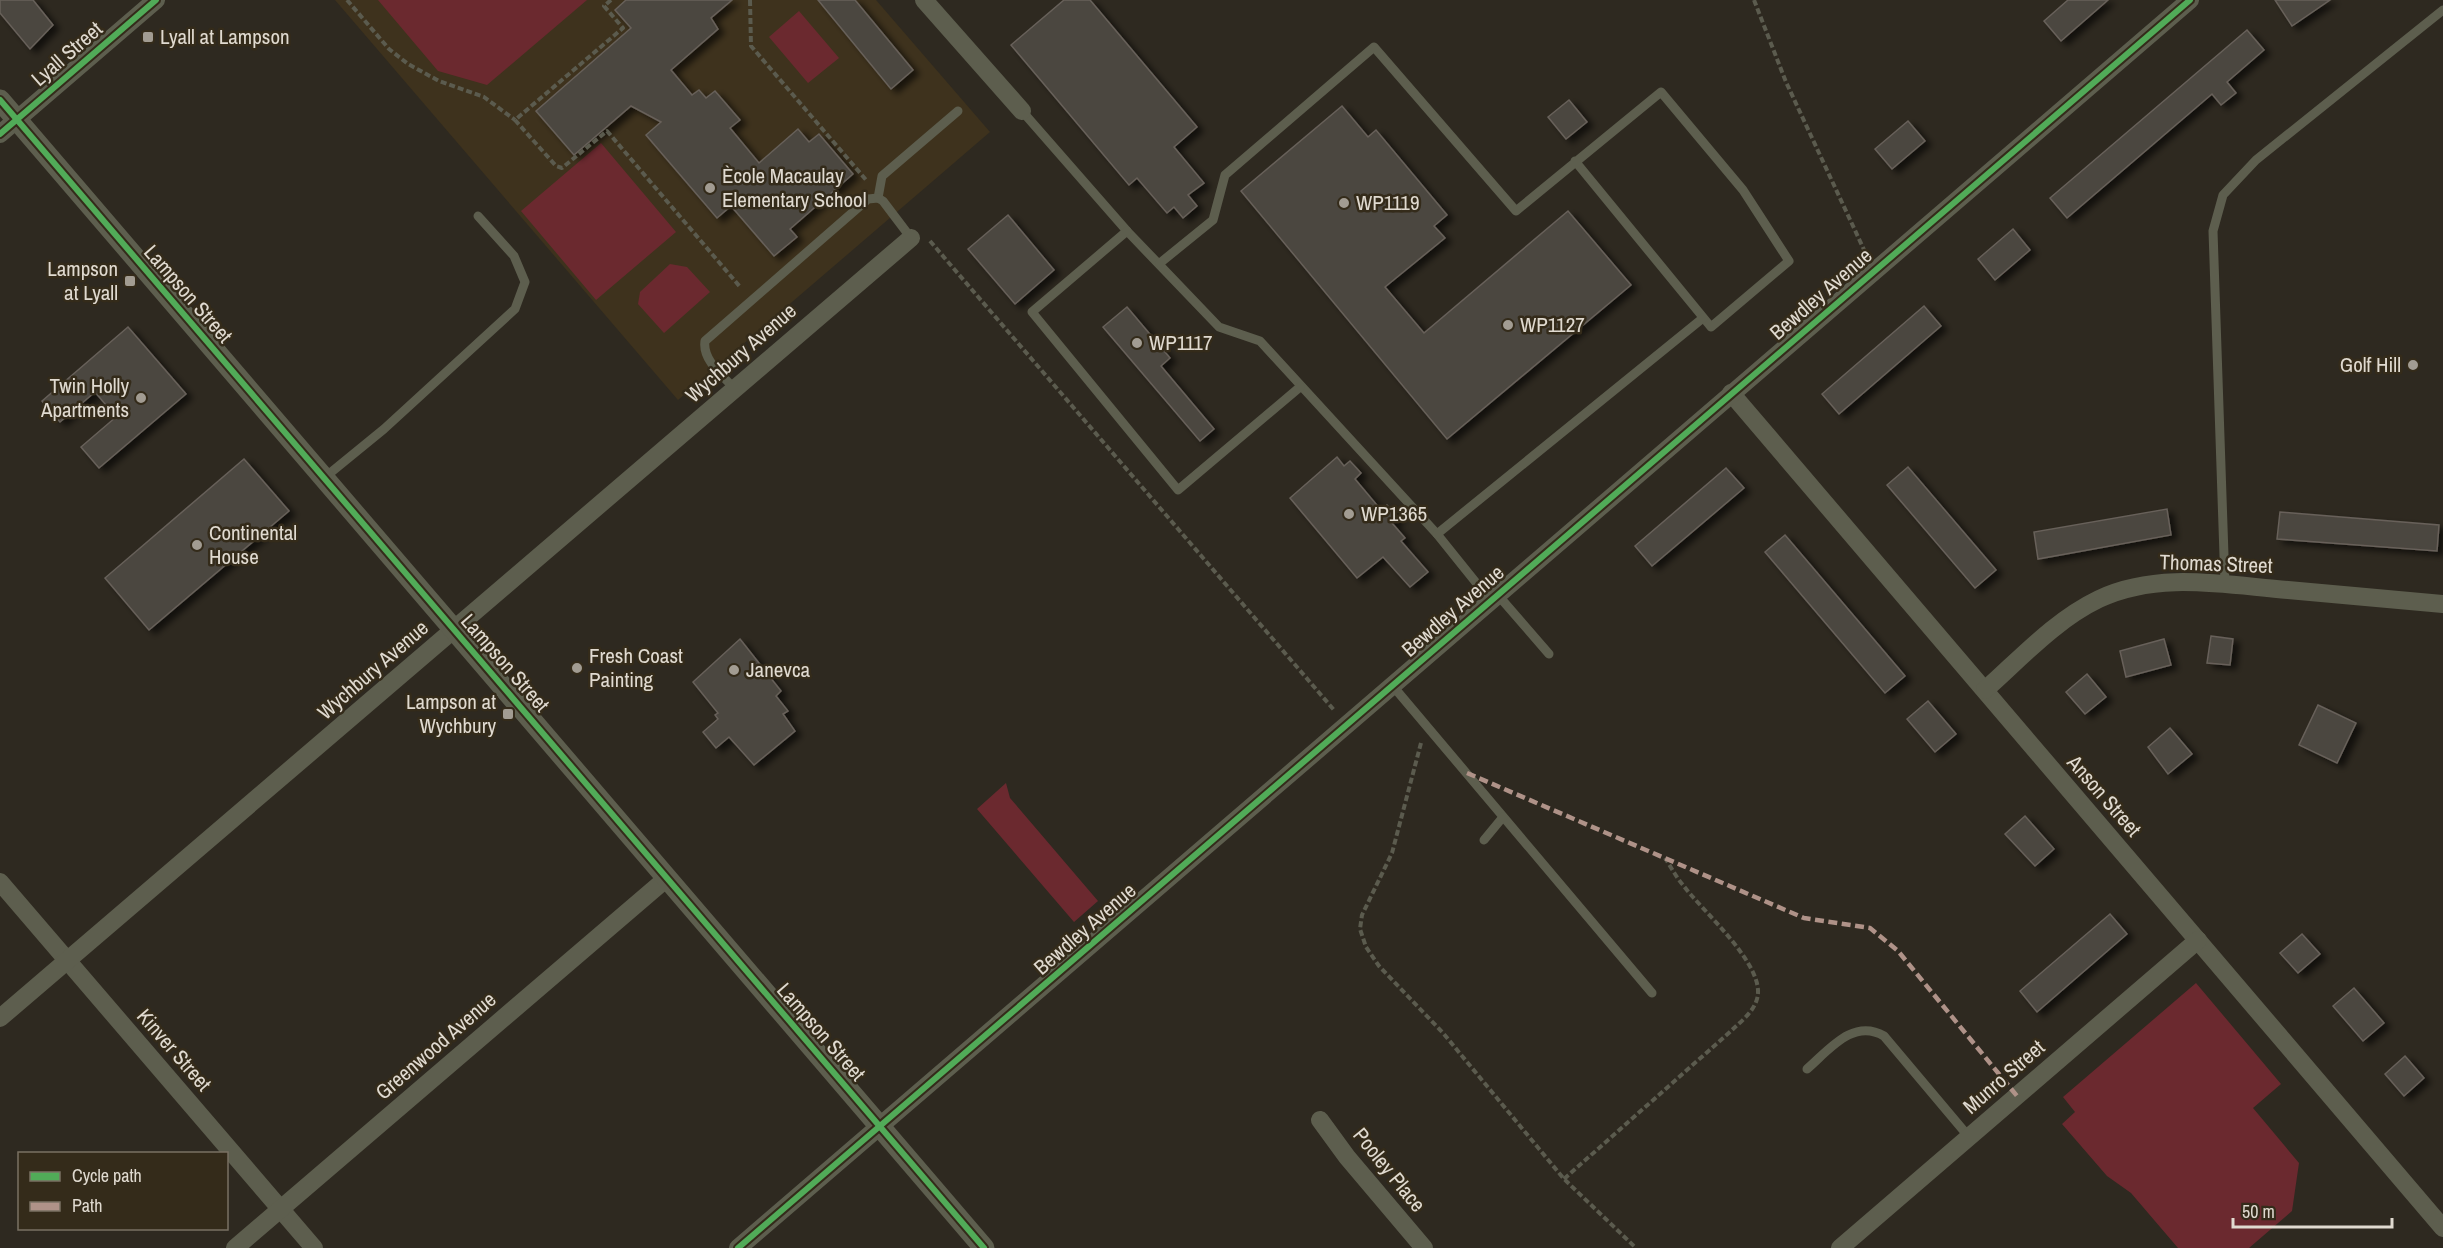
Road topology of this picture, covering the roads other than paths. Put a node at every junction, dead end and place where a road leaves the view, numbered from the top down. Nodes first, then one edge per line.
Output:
1 (156, 0) edge
2 (924, 0) edge
3 (2190, 0) edge
4 (2443, 10) edge
5 (0, 100) edge
6 (958, 111) dead end
7 (1022, 111) joint
8 (17, 119) junction
9 (0, 134) edge
10 (1575, 161) junction
11 (878, 198) junction
12 (478, 216) dead end
13 (1127, 231) junction
14 (911, 238) joint
15 (1160, 263) junction
16 (1703, 318) junction
17 (1300, 387) junction
18 (735, 389) junction
19 (1731, 393) junction
20 (324, 478) junction
21 (1437, 534) junction
22 (2225, 585) junction
23 (1493, 597) junction
24 (2443, 603) edge
25 (454, 630) junction
26 (1549, 654) dead end
27 (1392, 685) junction
28 (1985, 690) junction
29 (1503, 817) junction
30 (1484, 840) dead end
31 (667, 878) junction
32 (0, 882) edge
33 (2198, 940) junction
34 (68, 961) junction
35 (1652, 993) dead end
36 (0, 1018) edge
37 (1807, 1070) dead end
38 (1320, 1120) dead end
39 (880, 1126) junction
40 (1969, 1137) junction
41 (280, 1209) junction
42 (2443, 1227) edge
43 (235, 1248) edge
44 (314, 1248) edge
45 (738, 1248) edge
46 (984, 1248) edge
47 (1424, 1248) edge
48 (1840, 1248) edge

1 - 8 street, Lyall Street
2 - 7 street
3 - 19 street, Bewdley Avenue
4 - 22 lane
5 - 8 street, Lampson Street
6 - 11 lane
7 - 13 lane
8 - 9 street, Lyall Street
8 - 20 street, Lampson Street
10 - 15 lane
10 - 16 lane
10 - 16 lane
11 - 14 lane
11 - 18 lane
12 - 20 lane
13 - 15 lane
13 - 17 lane
14 - 18 street, Wychbury Avenue
15 - 17 lane
16 - 21 lane
17 - 21 lane
18 - 25 street, Wychbury Avenue
19 - 23 street, Bewdley Avenue
19 - 28 street, Anson Street
20 - 25 street, Lampson Street
21 - 23 lane
22 - 24 street, Thomas Street
22 - 28 street, Thomas Street
23 - 26 lane
23 - 27 street, Bewdley Avenue
25 - 31 street, Lampson Street
25 - 34 street, Wychbury Avenue
27 - 29 lane
27 - 39 street, Bewdley Avenue
28 - 33 street, Anson Street
29 - 30 lane
29 - 35 lane
31 - 39 street, Lampson Street
31 - 41 street, Greenwood Avenue
32 - 34 street, Kinver Street
33 - 40 street, Munro Street
33 - 42 street, Anson Street
34 - 36 street, Wychbury Avenue
34 - 41 street, Kinver Street
37 - 40 lane
38 - 47 street, Pooley Place
39 - 45 street, Bewdley Avenue
39 - 46 street, Lampson Street
40 - 48 street, Munro Street
41 - 43 street, Greenwood Avenue
41 - 44 street, Kinver Street

